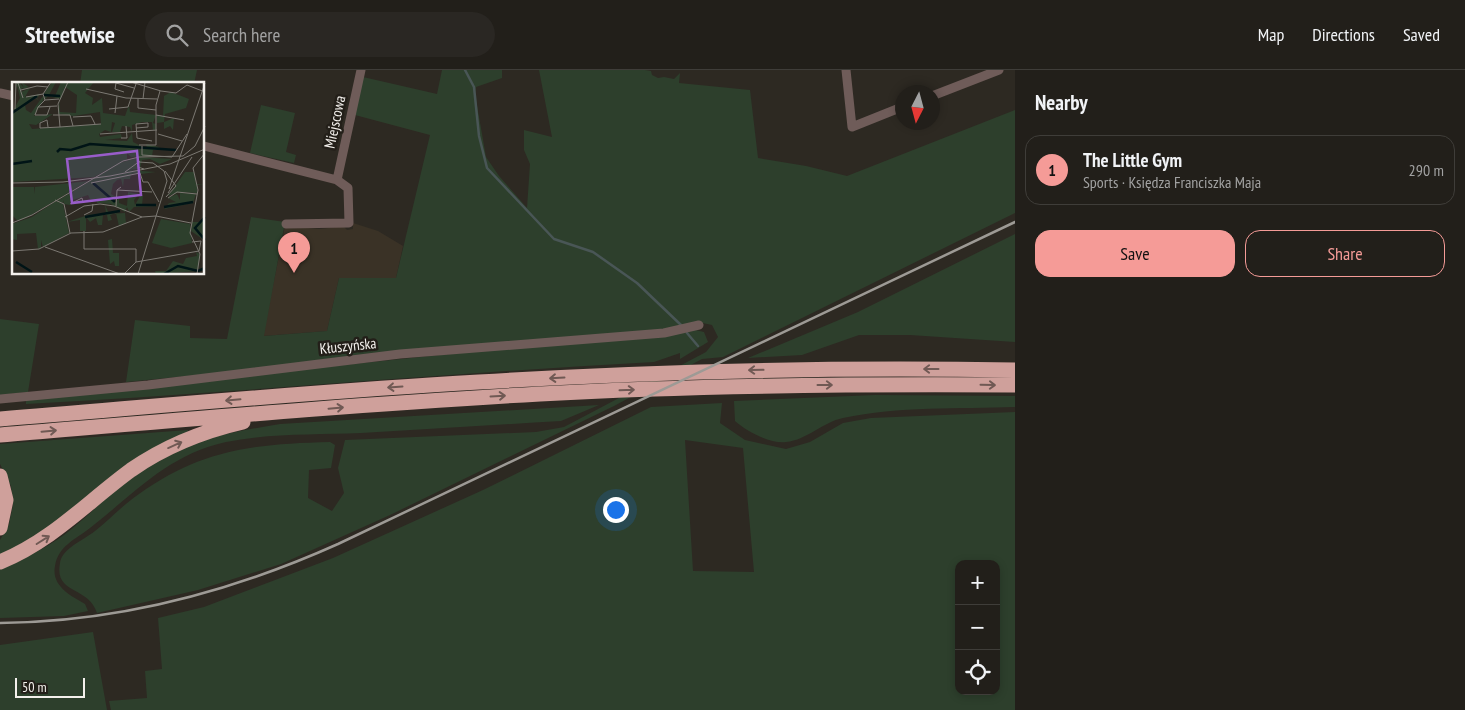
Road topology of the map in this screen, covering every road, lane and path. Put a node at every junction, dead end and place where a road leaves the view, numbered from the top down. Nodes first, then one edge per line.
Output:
1 (361, 70) edge
2 (846, 70) edge
3 (999, 70) edge
4 (940, 93) edge
5 (895, 110) edge
6 (205, 146) edge
7 (337, 180) junction
8 (286, 224) dead end
9 (699, 325) dead end
10 (1015, 370) edge
11 (1015, 386) edge
12 (0, 399) edge
13 (287, 412) junction
14 (0, 419) edge
15 (0, 435) edge
16 (0, 476) edge
17 (0, 528) edge
18 (0, 562) edge

1 - 7 street, Miejscowa
2 - 5 street
3 - 4 street
6 - 7 street
7 - 8 street
9 - 12 street, Kłuszyńska
10 -> 14 highway
13 -> 11 highway
15 -> 13 highway
18 -> 13 highway
16 - 17 highway

